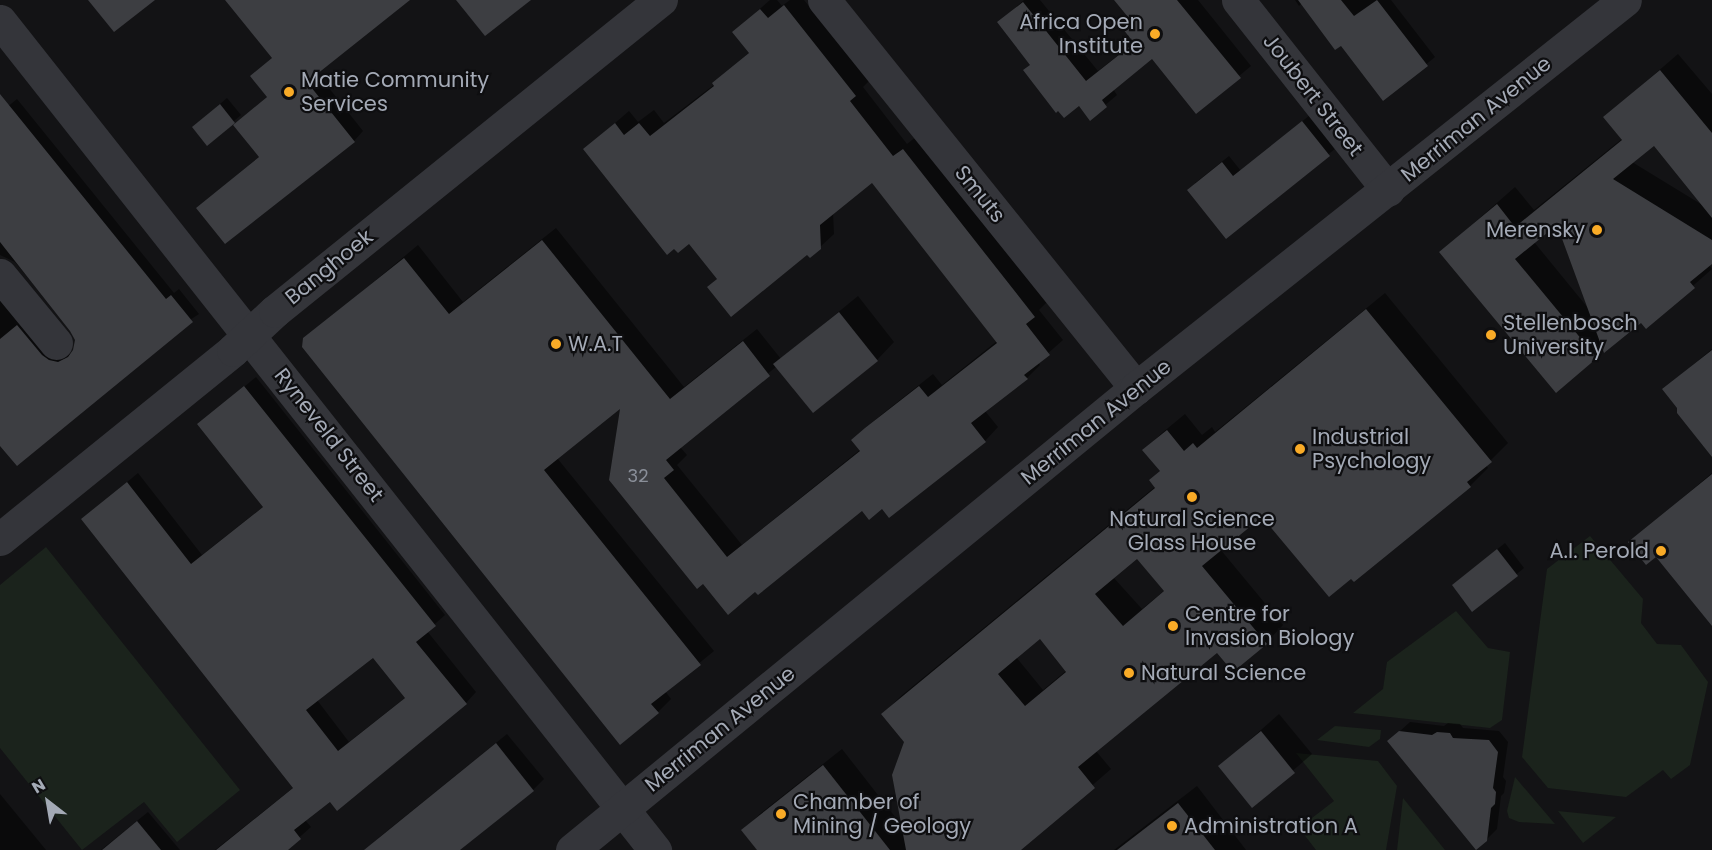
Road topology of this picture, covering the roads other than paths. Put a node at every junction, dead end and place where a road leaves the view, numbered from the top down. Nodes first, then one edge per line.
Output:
1 (662, 0) edge
2 (824, 0) edge
3 (1238, 0) edge
4 (1625, 0) edge
5 (5, 38) edge
6 (1388, 190) junction
7 (0, 276) edge
8 (250, 334) junction
9 (56, 343) dead end
10 (1136, 388) junction
11 (0, 539) edge
12 (623, 809) junction
13 (572, 850) edge
14 (655, 850) edge

1 - 8 street, Banghoek
2 - 10 street, Smuts
3 - 6 street, Joubert Street
4 - 6 street, Merriman Avenue
5 - 8 street, Ryneveld Street
6 - 10 street, Merriman Avenue
7 - 9 street
8 - 11 street, Banghoek
8 - 12 street, Ryneveld Street
10 - 12 street, Merriman Avenue
12 - 13 street, Merriman Avenue
12 - 14 street, Ryneveld Street

